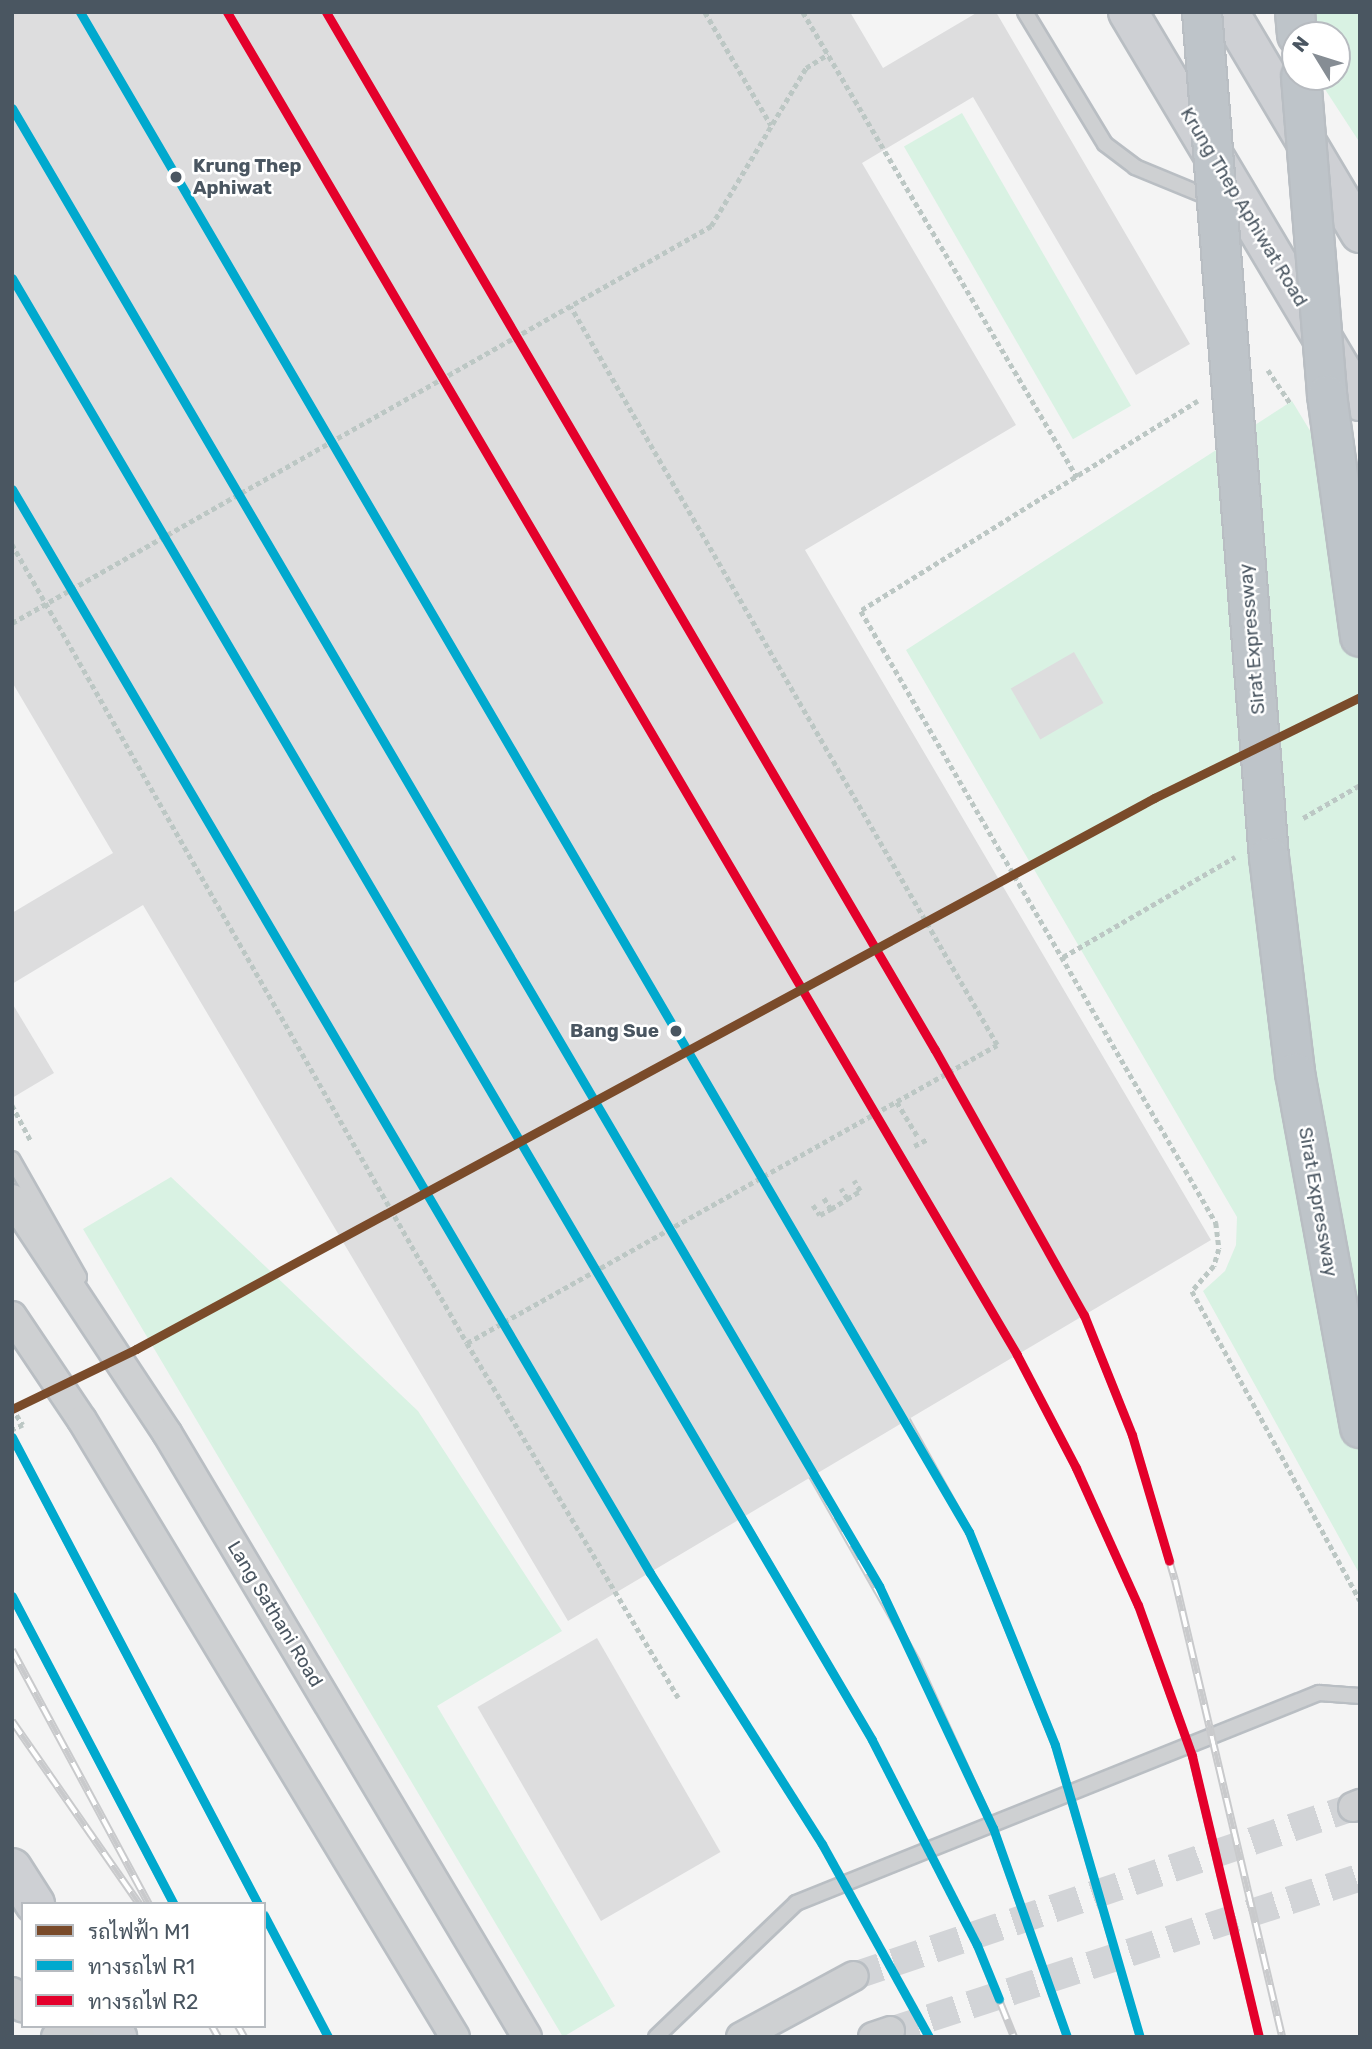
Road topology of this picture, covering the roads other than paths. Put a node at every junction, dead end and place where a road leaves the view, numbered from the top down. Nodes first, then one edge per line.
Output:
1 (1025, 12) edge
2 (1128, 12) edge
3 (1202, 12) edge
4 (1229, 12) edge
5 (1302, 91) edge
6 (1248, 213) junction
7 (1360, 233) edge
8 (1360, 401) edge
9 (1360, 637) edge
10 (12, 1159) edge
11 (12, 1199) edge
12 (12, 1316) edge
13 (1360, 1428) edge
14 (167, 1433) junction
15 (1360, 1696) edge
16 (12, 1868) edge
17 (34, 1902) edge
18 (854, 1976) tunnel mouth
19 (84, 2028) edge
20 (55, 2037) edge
21 (454, 2037) edge
22 (527, 2037) edge
23 (656, 2037) edge
24 (741, 2037) edge

1 - 6 lane
2 - 6 street, Krung Thep Aphiwat Road
3 - 13 highway, Sirat Expressway, bridge
4 - 7 street
5 - 9 highway, bridge
6 - 8 street, Krung Thep Aphiwat Road
10 - 14 lane
11 - 14 street, Lang Sathani Road
12 - 21 street
14 - 22 street, Lang Sathani Road
15 - 23 lane
16 - 17 street
18 - 24 street
19 - 20 street

